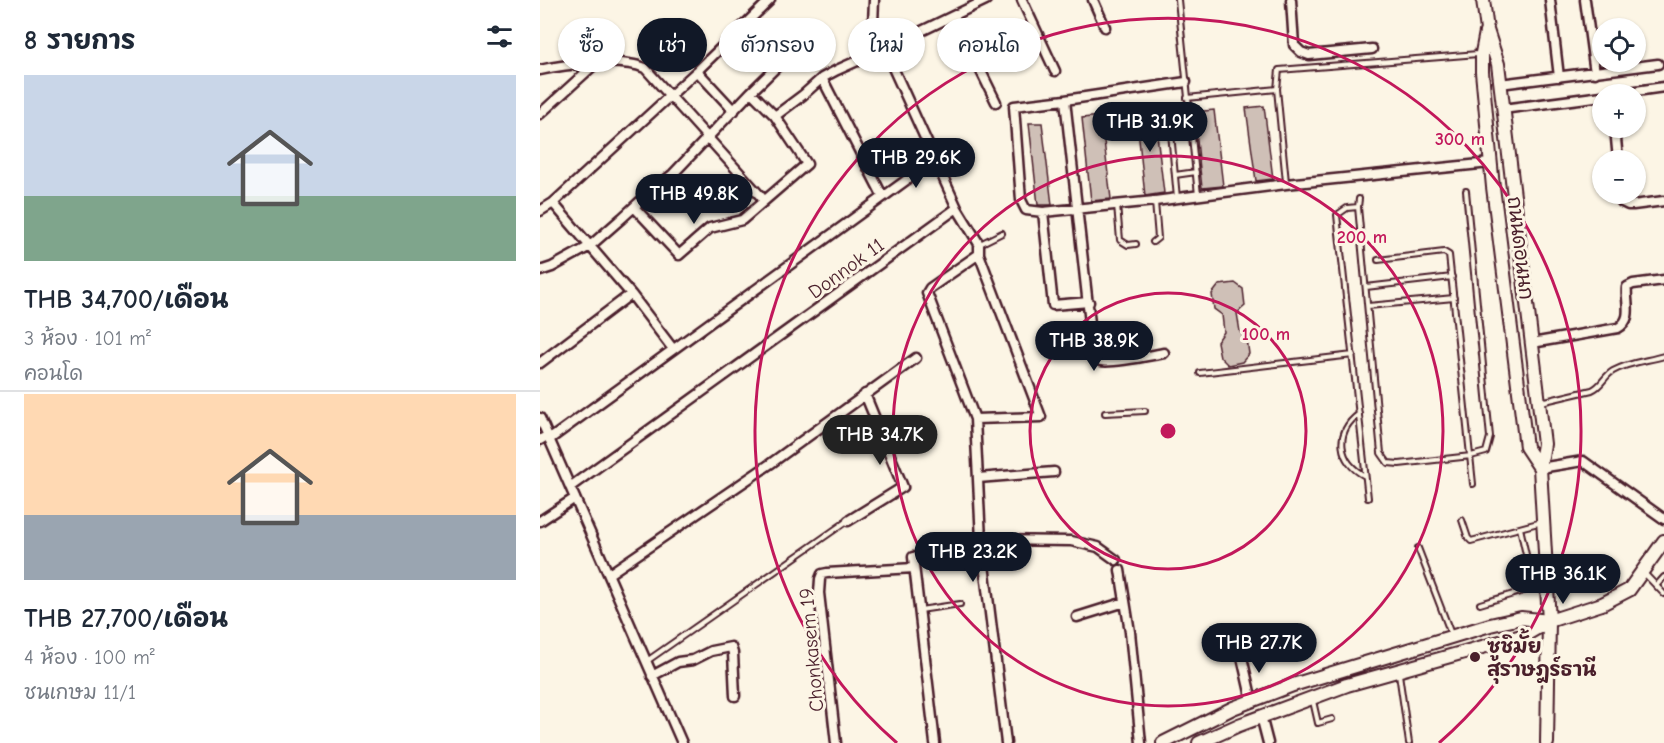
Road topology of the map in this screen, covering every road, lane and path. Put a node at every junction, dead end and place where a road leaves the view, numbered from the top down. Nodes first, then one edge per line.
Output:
1 (770, 0) edge
2 (874, 0) edge
3 (986, 0) edge
4 (1022, 0) edge
5 (1093, 0) edge
6 (1178, 0) edge
7 (1291, 0) edge
8 (1483, 0) edge
9 (1550, 0) edge
10 (1585, 0) edge
11 (954, 16) junction
12 (873, 18) edge
13 (1105, 27) dead end
14 (925, 30) edge
15 (1487, 30) junction
16 (1372, 49) dead end
17 (1482, 53) junction
18 (707, 61) edge
19 (625, 64) edge
20 (1658, 64) dead end
21 (848, 65) edge
22 (558, 67) edge
23 (540, 69) edge
24 (1055, 71) dead end
25 (587, 72) edge
26 (696, 72) edge
27 (698, 72) edge
28 (772, 72) edge
29 (894, 72) edge
30 (1595, 73) junction
31 (1559, 77) junction
32 (822, 78) junction
33 (1186, 82) junction
34 (1500, 84) junction
35 (1664, 87) edge
36 (1277, 89) junction
37 (1646, 90) edge
38 (752, 92) junction
39 (670, 95) junction
40 (1592, 97) edge
41 (1187, 98) junction
42 (1065, 100) junction
43 (996, 102) dead end
44 (1503, 109) junction
45 (735, 111) junction
46 (540, 114) edge
47 (775, 116) junction
48 (1189, 116) junction
49 (707, 138) junction
50 (934, 160) junction
51 (1490, 163) junction
52 (1196, 172) junction
53 (1175, 175) junction
54 (1286, 184) junction
55 (1466, 190) dead end
56 (1198, 195) junction
57 (883, 197) junction
58 (1177, 198) junction
59 (764, 200) junction
60 (1359, 200) dead end
61 (1155, 201) junction
62 (1664, 201) edge
63 (553, 202) junction
64 (1646, 203) edge
65 (1117, 204) junction
66 (633, 207) junction
67 (1358, 207) junction
68 (957, 208) junction
69 (1078, 208) junction
70 (540, 210) edge
71 (1043, 212) junction
72 (1002, 233) dead end
73 (1153, 242) dead end
74 (979, 244) junction
75 (1136, 244) dead end
76 (590, 246) junction
77 (979, 254) junction
78 (1378, 260) dead end
79 (540, 271) edge
80 (1452, 277) junction
81 (1664, 280) edge
82 (1366, 287) junction
83 (631, 294) junction
84 (1454, 297) junction
85 (1089, 302) junction
86 (1368, 306) junction
87 (1532, 344) junction
88 (673, 349) junction
89 (1164, 353) dead end
90 (1353, 354) junction
91 (1664, 356) edge
92 (916, 358) dead end
93 (540, 363) edge
94 (1200, 373) dead end
95 (865, 394) junction
96 (1539, 402) junction
97 (1145, 411) dead end
98 (1105, 413) dead end
99 (1359, 414) junction
100 (540, 418) edge
101 (975, 419) junction
102 (546, 438) edge
103 (1471, 456) junction
104 (1540, 468) junction
105 (1054, 472) dead end
106 (1366, 476) junction
107 (978, 478) junction
108 (1473, 484) dead end
109 (570, 487) junction
110 (575, 498) junction
111 (1368, 498) dead end
112 (1664, 519) edge
113 (1462, 520) dead end
114 (540, 521) edge
115 (848, 521) joint
116 (1543, 522) junction
117 (1520, 528) junction
118 (981, 540) junction
119 (1418, 548) dead end
120 (1662, 548) edge
121 (913, 557) dead end
122 (1116, 560) dead end
123 (914, 568) junction
124 (1120, 570) dead end
125 (1642, 572) junction
126 (609, 574) junction
127 (1664, 577) edge
128 (1656, 585) junction
129 (1664, 594) edge
130 (1125, 602) junction
131 (960, 604) dead end
132 (1480, 604) dead end
133 (919, 610) junction
134 (1077, 617) dead end
135 (1549, 621) junction
136 (1452, 637) junction
137 (1241, 653) dead end
138 (646, 662) junction
139 (1398, 670) junction
140 (652, 676) junction
141 (735, 696) dead end
142 (1312, 697) junction
143 (1252, 701) junction
144 (1261, 716) junction
145 (1332, 719) dead end
146 (1207, 741) edge
147 (682, 743) edge
148 (836, 743) edge
149 (935, 743) edge
150 (1006, 743) edge
151 (1141, 743) edge
152 (1163, 743) edge
153 (1268, 743) edge
154 (1409, 743) edge
155 (1547, 743) edge

1 - 18 street
2 - 12 street
3 - 11 street
4 - 24 street
5 - 13 street
6 - 33 lane
7 - 16 street
8 - 15 main road, ถนนดอนนก
9 - 31 street
10 - 30 street
11 - 14 street
11 - 43 street
15 - 17 main road, ถนนดอนนก
15 - 34 main road, ถนนดอนนก
17 - 36 lane
17 - 51 main road, ถนนดอนนก
19 - 39 street
20 - 30 street
21 - 32 street
22 - 23 street
25 - 46 street
26 - 39 street
27 - 45 street
28 - 38 street
29 - 50 street
30 - 31 street
31 - 34 street
32 - 47 street
32 - 57 street
33 - 41 lane
33 - 42 street
34 - 44 main road, ถนนดอนนก
35 - 37 street
36 - 41 lane
36 - 54 lane
38 - 45 street
38 - 47 street
39 - 49 street
39 - 63 street
40 - 44 street
41 - 48 lane
42 - 69 street
42 - 71 street
44 - 87 main road, ถนนดอนนก
45 - 49 street
47 - 59 street
48 - 52 lane
48 - 53 lane
49 - 59 street
49 - 66 street
50 - 57 street
50 - 68 street
51 - 54 street
51 - 104 main road, ถนนดอนนก
52 - 53 lane
52 - 56 lane
53 - 58 lane
54 - 56 street
55 - 103 lane
56 - 58 street
57 - 88 street
58 - 61 street
59 - 66 street
60 - 67 lane
61 - 65 street
61 - 73 lane
62 - 64 street
63 - 70 street
63 - 76 street
65 - 69 street
65 - 75 lane
66 - 76 street
67 - 82 lane
67 - 90 lane
68 - 74 street
68 - 109 street, Donnok 11
69 - 71 street
69 - 85 street
71 - 85 street
72 - 74 lane
74 - 77 street
76 - 79 street
76 - 83 street
77 - 101 street
77 - 101 street
78 - 80 lane
80 - 82 lane
80 - 84 lane
81 - 87 street
82 - 86 lane
83 - 88 street
83 - 93 street
84 - 86 lane
84 - 103 lane
85 - 89 street
86 - 103 lane
87 - 96 main road, ถนนดอนนก
88 - 102 street
90 - 94 lane
90 - 99 lane
91 - 96 lane
92 - 95 street
95 - 115 street
95 - 126 street
96 - 104 main road, ถนนดอนนก
97 - 98 lane
99 - 106 lane
99 - 106 lane
100 - 102 street
101 - 107 street
102 - 109 street
103 - 108 lane
104 - 112 street
104 - 116 main road, ถนนดอนนก
105 - 107 street
106 - 111 lane
107 - 118 street
109 - 110 street
110 - 114 street
110 - 126 street
113 - 117 lane
115 - 138 lane
116 - 117 lane
116 - 135 main road, ถนนดอนนก
117 - 132 lane
118 - 122 street
118 - 150 street
119 - 136 lane
120 - 125 main road
121 - 123 street
123 - 133 street
123 - 148 street, Chonkasem 19
124 - 130 street
125 - 128 lane
125 - 135 main road
126 - 138 street
127 - 128 lane
128 - 129 lane
130 - 134 street
130 - 151 street
131 - 133 lane
133 - 149 street
135 - 136 main road
135 - 139 main road
135 - 155 main road, ถนนดอนนก
136 - 143 main road
137 - 143 street
138 - 140 street
139 - 142 main road
139 - 154 lane
140 - 141 street
140 - 147 street
142 - 144 main road
142 - 145 lane
143 - 152 main road
144 - 146 main road
144 - 153 street

